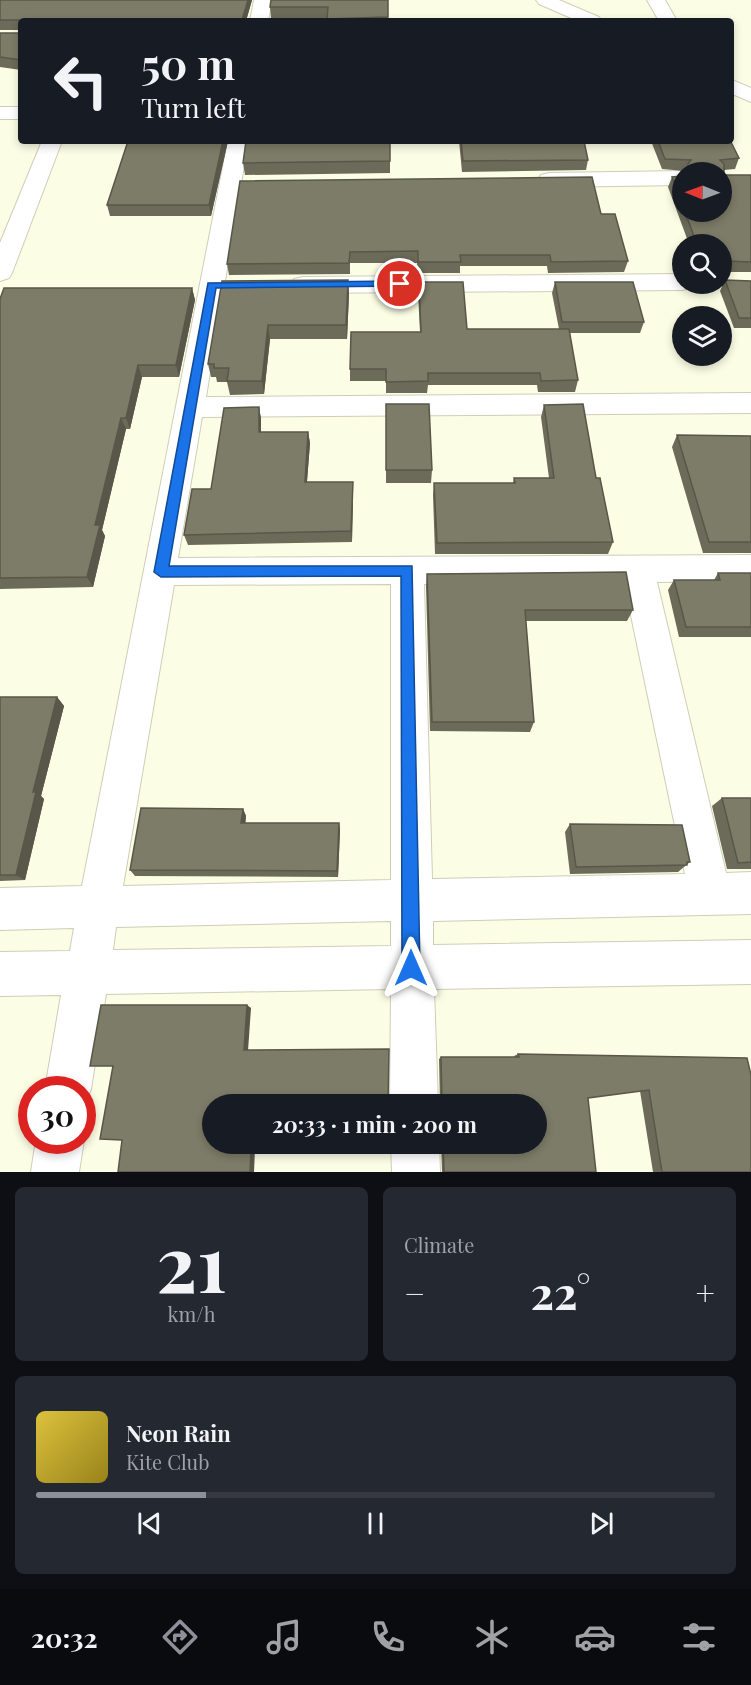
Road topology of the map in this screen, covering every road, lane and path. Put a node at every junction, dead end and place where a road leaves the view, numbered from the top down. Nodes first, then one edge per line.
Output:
1 (263, 0) edge
2 (545, 0) edge
3 (656, 0) edge
4 (260, 18) edge
5 (586, 18) edge
6 (666, 18) edge
7 (734, 87) edge
8 (751, 96) edge
9 (0, 113) edge
10 (18, 113) edge
11 (51, 144) edge
12 (238, 144) edge
13 (672, 178) edge
14 (528, 180) edge
15 (0, 208) edge
16 (26, 208) junction
17 (1, 267) edge
18 (672, 282) edge
19 (282, 285) edge
20 (751, 403) edge
21 (190, 407) junction
22 (751, 568) edge
23 (638, 569) junction
24 (408, 570) junction
25 (161, 572) junction
26 (751, 893) edge
27 (710, 894) junction
28 (410, 900) junction
29 (99, 908) junction
30 (0, 909) edge
31 (751, 962) edge
32 (411, 968) junction
33 (87, 973) junction
34 (0, 974) edge
35 (70, 1076) edge
36 (414, 1094) edge
37 (58, 1154) edge
38 (415, 1154) edge
39 (55, 1172) edge
40 (416, 1172) edge

1 - 4 street
2 - 5 street
3 - 6 street
7 - 8 street
9 - 10 street
11 - 16 street
12 - 21 street
13 - 14 street
15 - 16 street
16 - 17 street
18 - 19 street
20 - 21 street
21 - 25 street
22 - 23 street
23 - 24 street
23 - 27 street
24 - 25 street
24 - 28 street
25 - 29 street
26 - 27 street
27 - 28 street
28 - 29 street
28 - 32 street
29 - 30 street
29 - 33 street
31 - 32 street
32 - 33 street
32 - 36 street
33 - 34 street
33 - 35 street
37 - 39 street
38 - 40 street

